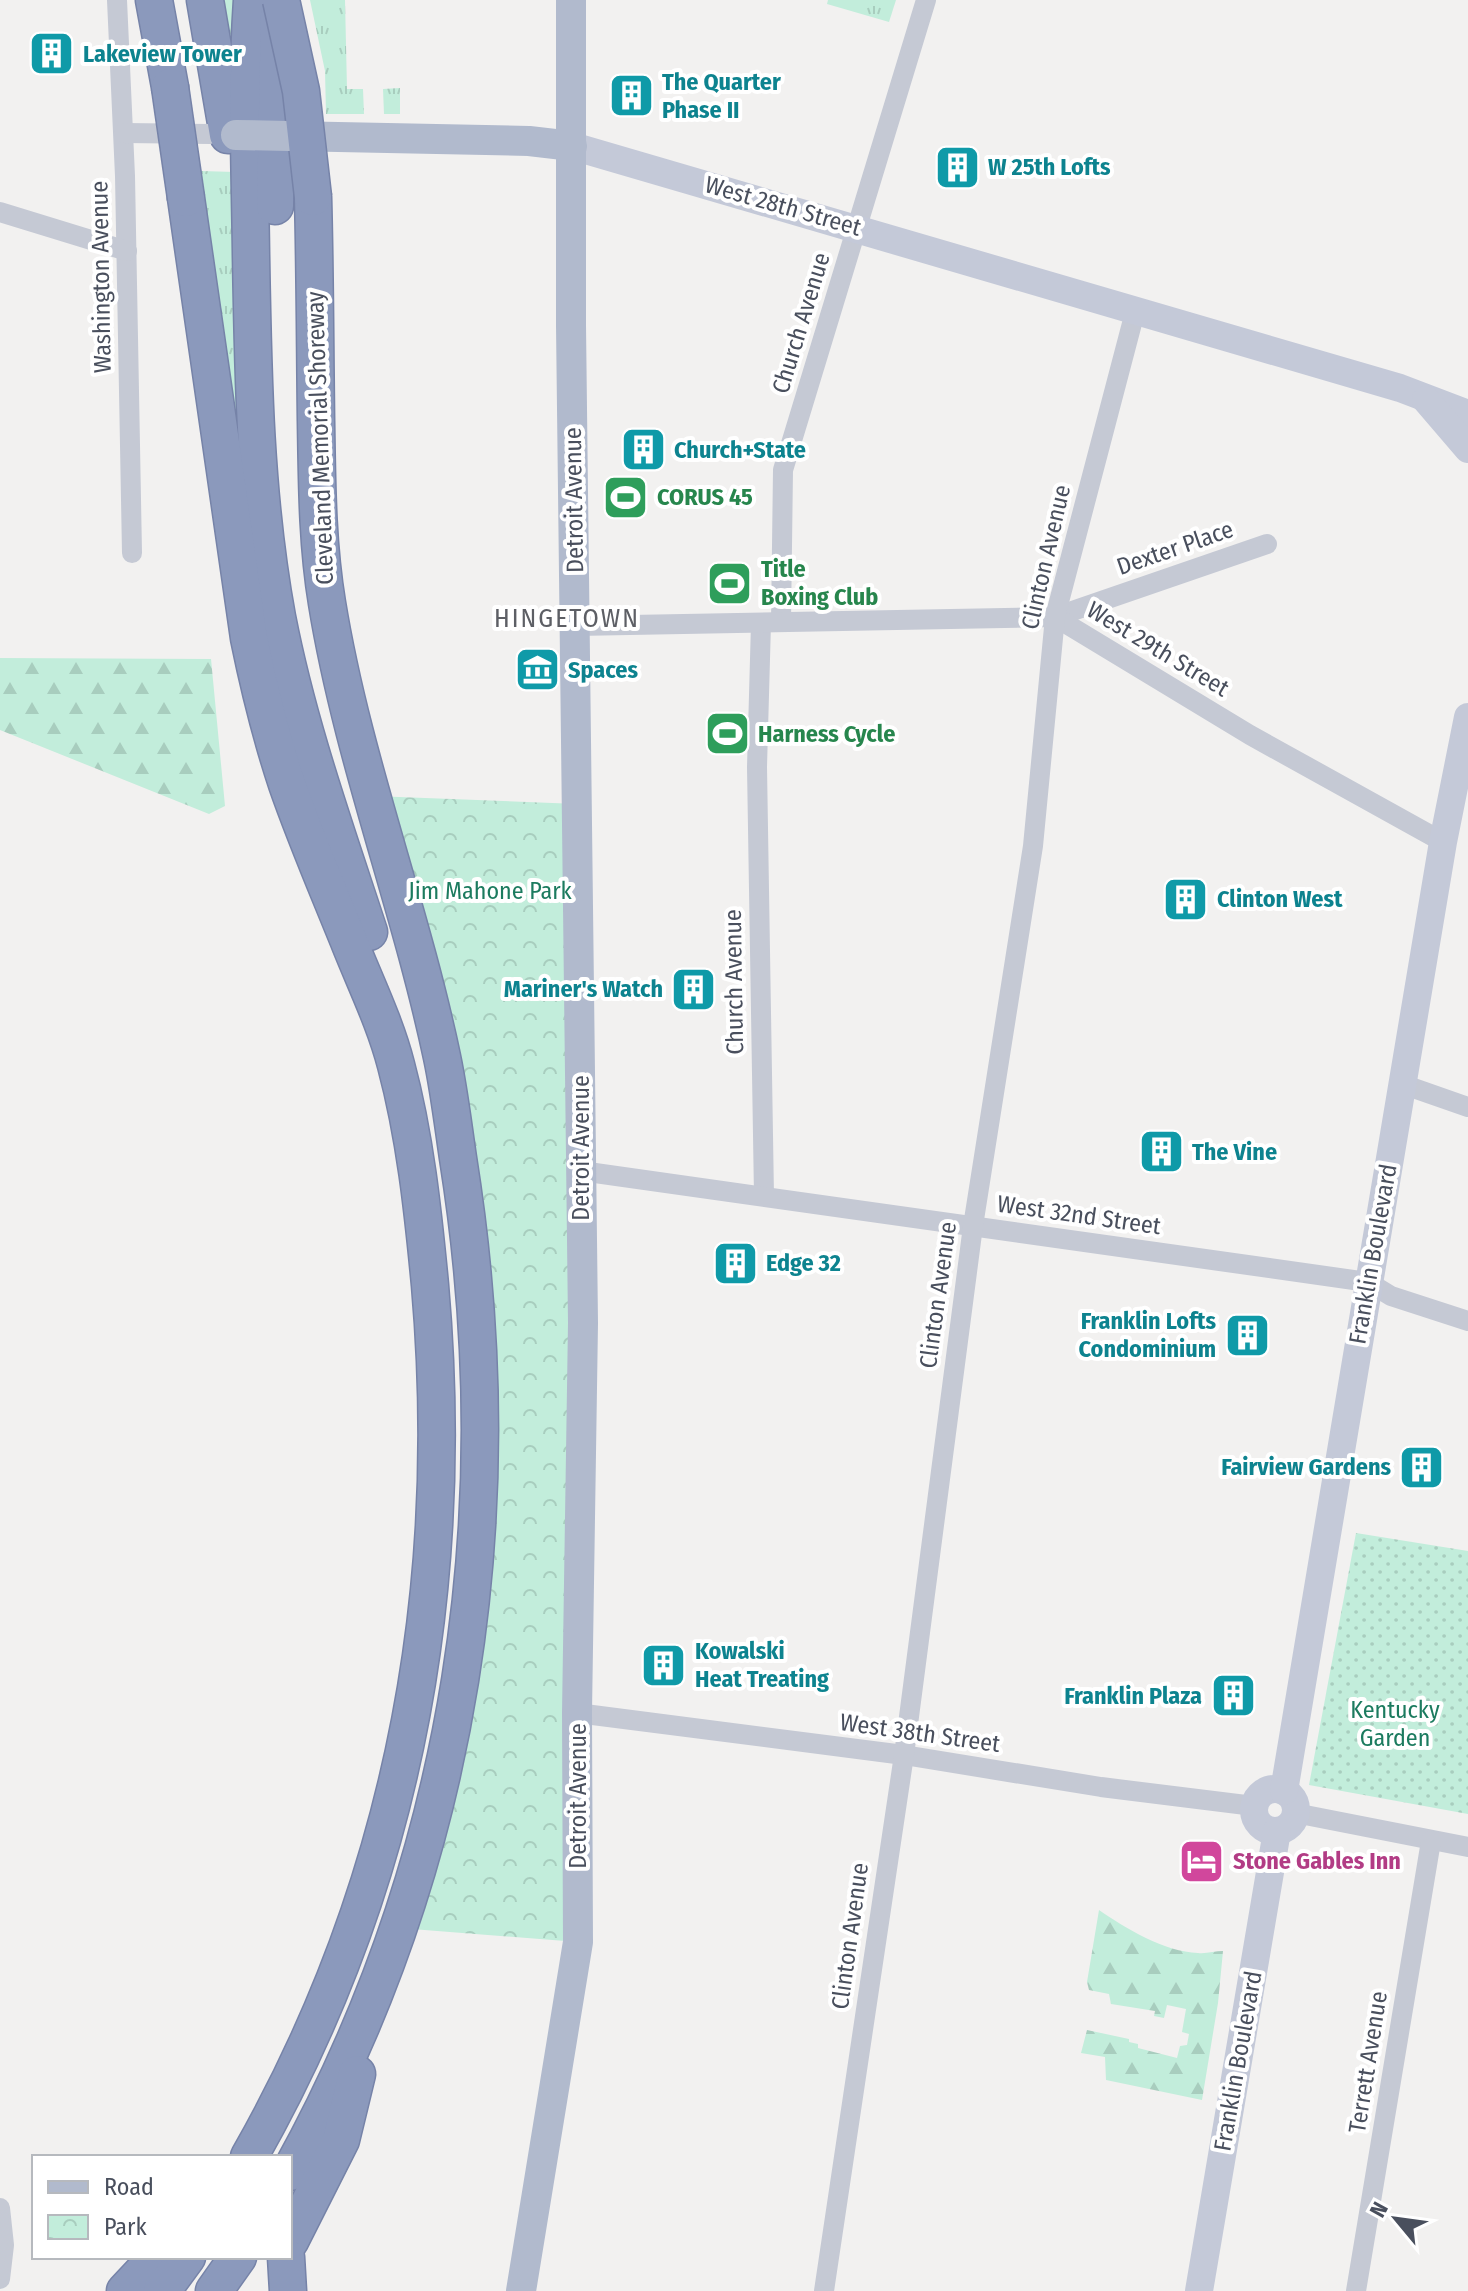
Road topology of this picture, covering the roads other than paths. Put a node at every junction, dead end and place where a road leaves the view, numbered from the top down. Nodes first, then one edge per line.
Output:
1 (117, 0) edge
2 (154, 0) edge
3 (188, 0) edge
4 (205, 0) edge
5 (252, 0) edge
6 (280, 0) edge
7 (571, 0) edge
8 (926, 0) edge
9 (124, 133) junction
10 (225, 135) junction
11 (572, 146) junction
12 (0, 212) edge
13 (857, 227) junction
14 (127, 251) junction
15 (1135, 312) junction
16 (1422, 396) junction
17 (1468, 414) edge
18 (1468, 449) edge
19 (1267, 544) dead end
20 (132, 553) dead end
21 (1055, 617) junction
22 (771, 623) junction
23 (576, 626) junction
24 (1468, 717) edge
25 (1443, 842) junction
26 (414, 948) junction
27 (396, 1062) junction
28 (1402, 1084) junction
29 (1468, 1107) edge
30 (581, 1171) junction
31 (764, 1196) junction
32 (973, 1226) junction
33 (1368, 1282) junction
34 (1468, 1321) edge
35 (414, 1707) junction
36 (577, 1713) junction
37 (904, 1755) junction
38 (1254, 1806) joint
39 (1285, 1812) junction
40 (1431, 1841) junction
41 (1468, 1847) edge
42 (379, 1983) junction
43 (226, 2155) edge
44 (250, 2155) edge
45 (292, 2168) edge
46 (0, 2208) edge
47 (292, 2237) edge
48 (155, 2259) edge
49 (186, 2259) edge
50 (237, 2259) edge
51 (286, 2259) edge
52 (0, 2279) edge
53 (125, 2291) edge
54 (162, 2291) edge
55 (214, 2291) edge
56 (288, 2291) edge
57 (521, 2291) edge
58 (824, 2291) edge
59 (1199, 2291) edge
60 (1356, 2291) edge

1 - 9 street, Washington Avenue
2 - 27 highway, bridge
3 - 10 highway
4 - 10 highway
5 - 27 highway
6 - 26 highway, Cleveland Memorial Shoreway, bridge
6 - 26 highway
7 - 11 main road, Detroit Avenue
8 - 13 street, Church Avenue
9 - 10 street, West 28th Street
9 - 14 street, Washington Avenue
10 - 11 main road, West 28th Street, bridge
11 - 13 street, West 28th Street
11 - 23 main road, Detroit Avenue
12 - 14 street
13 - 15 street, West 28th Street
13 - 22 street, Church Avenue
14 - 20 street, Washington Avenue
15 - 16 street, West 28th Street
15 - 21 street, Clinton Avenue
16 - 17 street, West 28th Street
16 - 18 street
19 - 21 street, Dexter Place
21 - 22 street, West 29th Street
21 - 25 street, West 29th Street
21 - 32 street, Clinton Avenue
22 - 23 street, West 29th Street
22 - 31 street, Church Avenue
23 - 30 main road, Detroit Avenue
24 - 25 street, Franklin Boulevard
25 - 28 street, Franklin Boulevard
26 - 42 highway, Cleveland Memorial Shoreway
27 - 35 highway
28 - 29 street
28 - 33 street, Franklin Boulevard
30 - 31 street, West 32nd Street
30 - 36 main road, Detroit Avenue
31 - 32 street, West 32nd Street
32 - 33 street, West 32nd Street
32 - 37 street, Clinton Avenue
33 - 34 street, West 32nd Street
33 - 39 street, Franklin Boulevard
35 - 43 highway
35 - 44 highway
36 - 37 street, West 38th Street
36 - 57 main road, Detroit Avenue
37 - 38 street, West 38th Street
37 - 58 street, Clinton Avenue
38 - 39 street
39 - 40 street
39 - 59 street, Franklin Boulevard
40 - 41 street
40 - 60 street, Terrett Avenue
42 - 45 highway, Cleveland Memorial Shoreway
42 - 47 highway
46 - 52 street
48 - 53 highway
49 - 54 highway
50 - 55 highway
51 - 56 highway

